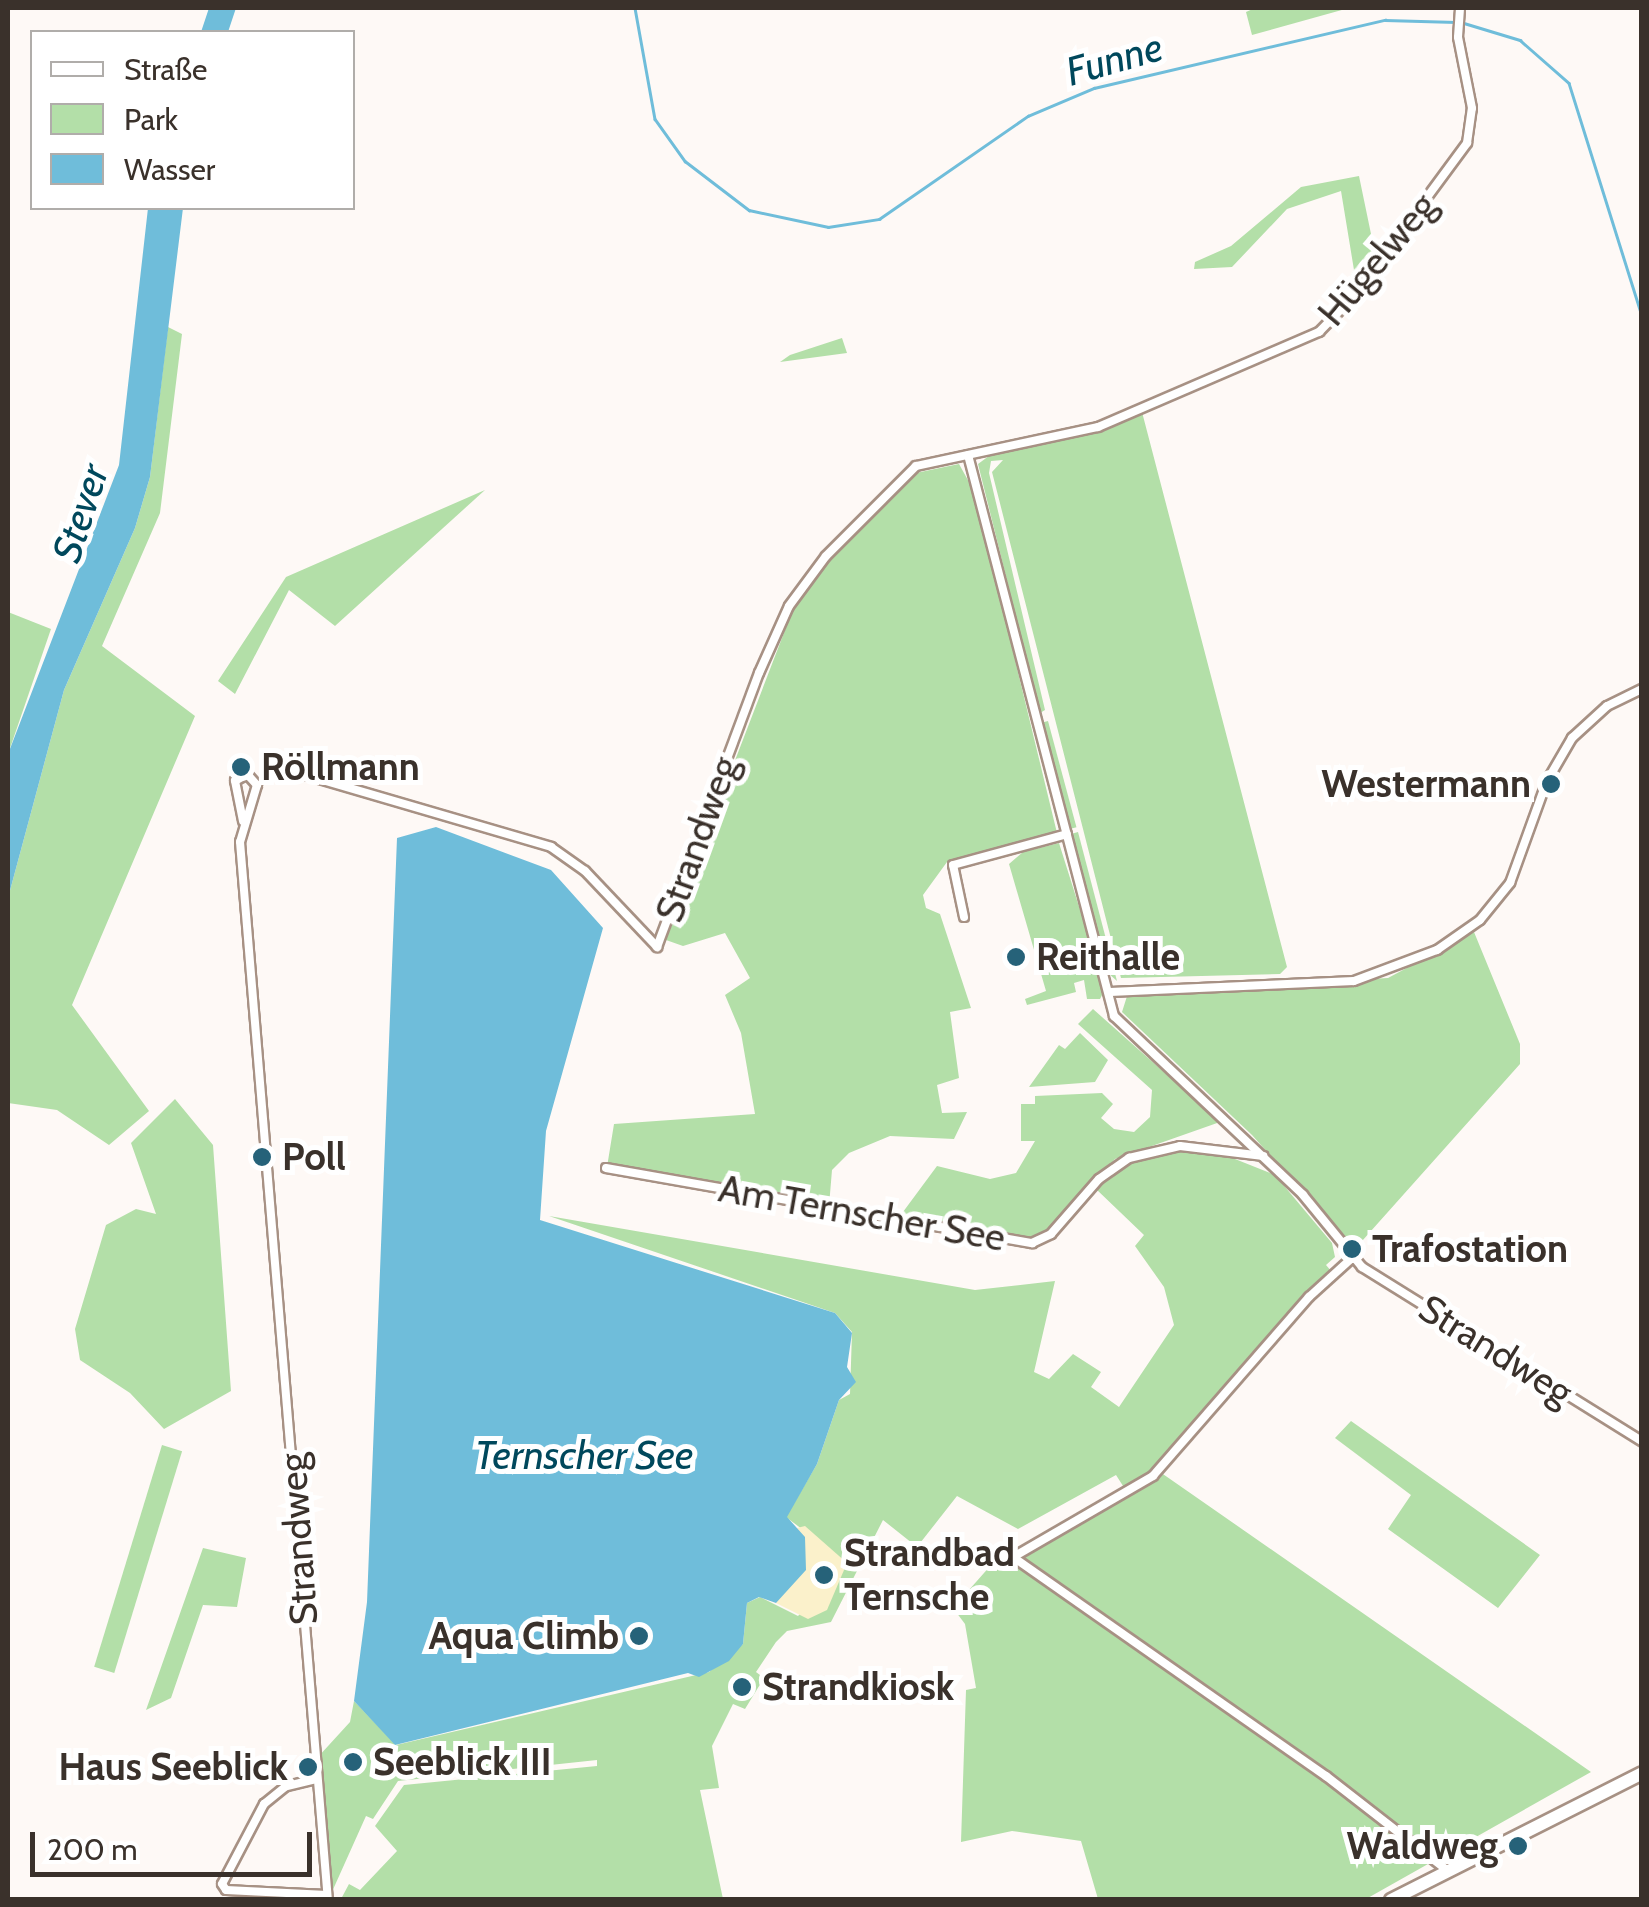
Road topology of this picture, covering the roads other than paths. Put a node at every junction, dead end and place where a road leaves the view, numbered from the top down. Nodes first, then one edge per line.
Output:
1 (1460, 10) edge
2 (968, 455) junction
3 (1642, 688) edge
4 (271, 764) dead end
5 (243, 821) junction
6 (1068, 834) junction
7 (964, 917) dead end
8 (1110, 992) junction
9 (1264, 1156) junction
10 (606, 1168) dead end
11 (1352, 1258) junction
12 (1642, 1441) edge
13 (1642, 1773) edge
14 (316, 1778) junction
15 (1448, 1871) junction
16 (327, 1897) edge
17 (1391, 1900) edge

1 - 2 street, Hügelweg
2 - 4 street, Strandweg
2 - 6 street, Strandweg
3 - 8 street
5 - 5 street, Strandweg
5 - 14 street, Strandweg
6 - 7 street
6 - 8 street, Strandweg
8 - 9 street, Strandweg
9 - 10 street, Am Ternscher See
9 - 11 street, Strandweg
11 - 12 street, Strandweg
11 - 15 street
13 - 15 main road
14 - 16 street, Strandweg
14 - 16 street, Strandweg
15 - 17 main road

